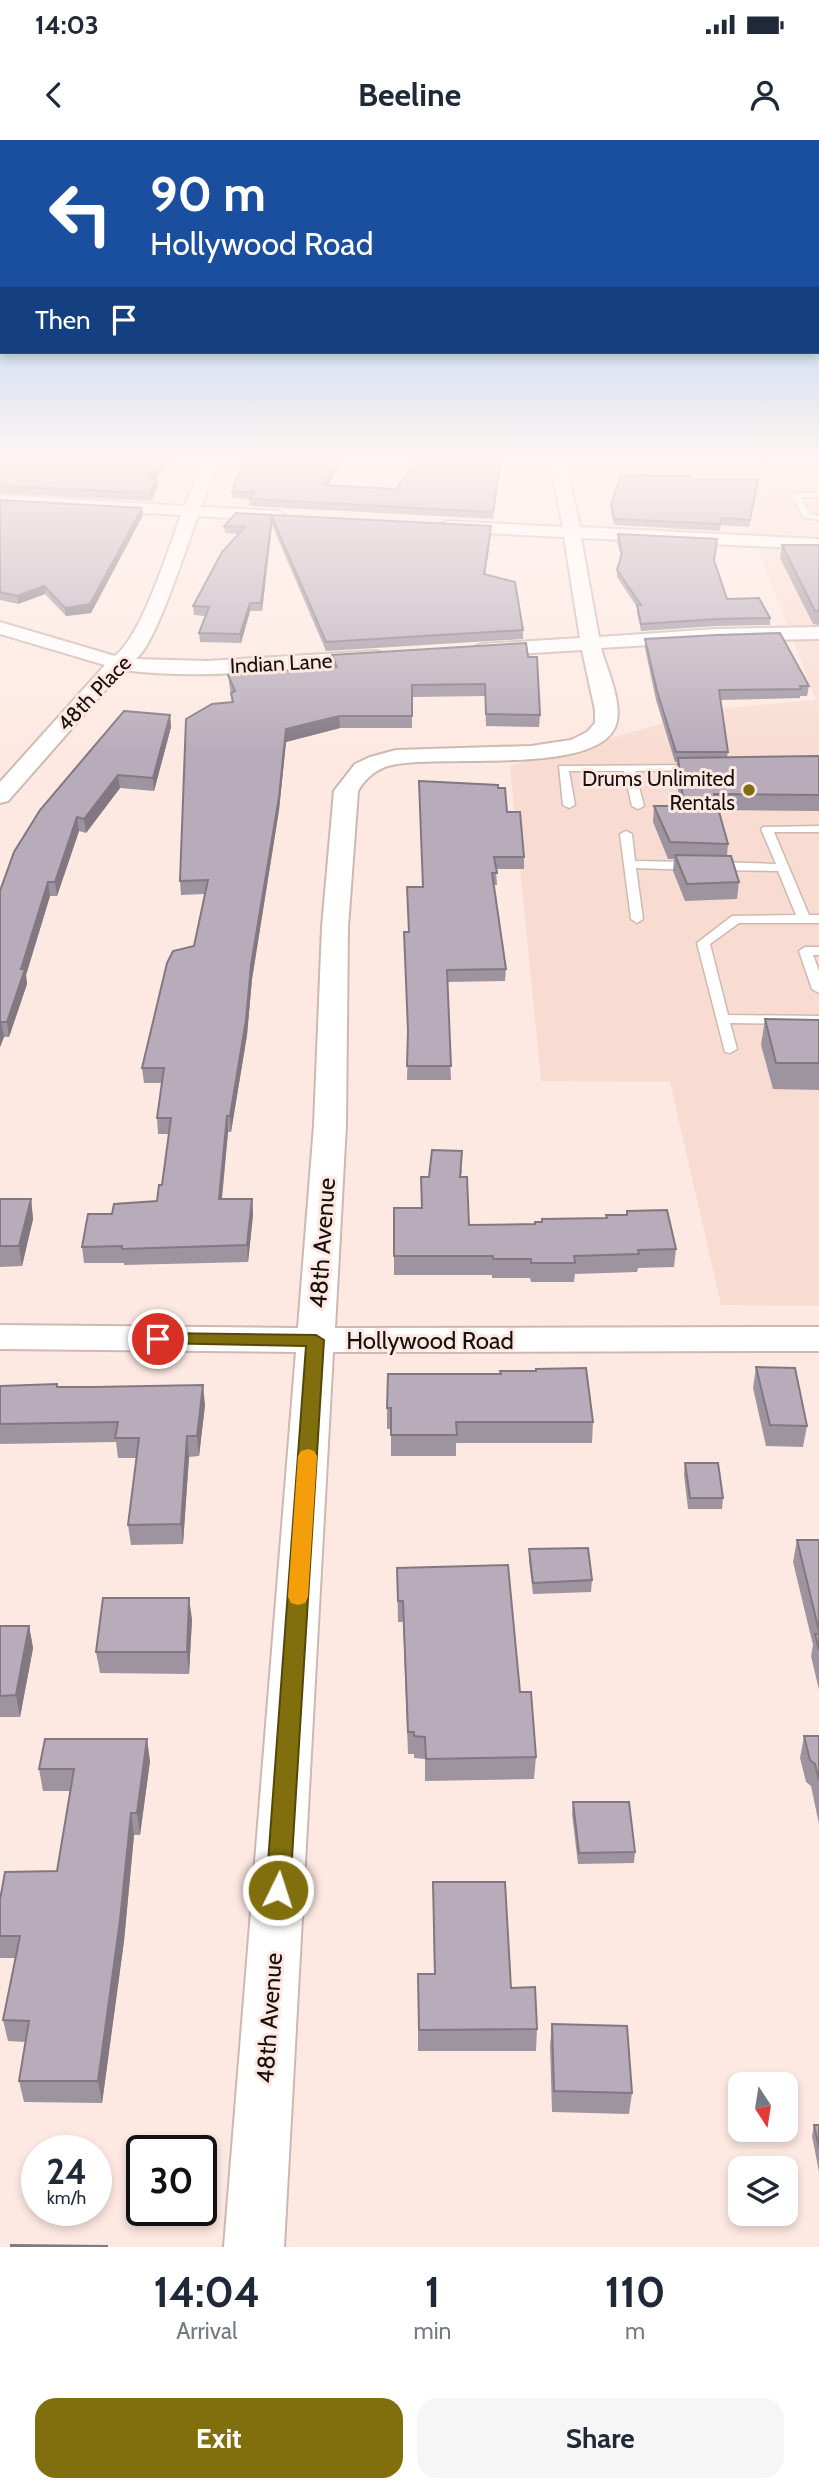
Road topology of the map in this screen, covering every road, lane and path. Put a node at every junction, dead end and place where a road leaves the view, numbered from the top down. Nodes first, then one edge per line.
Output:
1 (174, 556) edge
2 (577, 556) edge
3 (0, 628) edge
4 (819, 633) edge
5 (590, 644) junction
6 (467, 651) edge
7 (398, 656) edge
8 (118, 663) junction
9 (0, 758) edge
10 (30, 760) junction
11 (629, 768) junction
12 (710, 768) edge
13 (0, 796) edge
14 (569, 805) dead end
15 (638, 806) dead end
16 (819, 829) edge
17 (626, 834) dead end
18 (630, 864) junction
19 (783, 868) junction
20 (637, 919) dead end
21 (804, 919) junction
22 (819, 919) edge
23 (819, 951) edge
24 (819, 989) edge
25 (722, 1019) junction
26 (819, 1020) edge
27 (730, 1049) dead end
28 (0, 1337) edge
29 (819, 1339) edge
30 (316, 1340) junction
31 (254, 2247) edge

1 - 8 street, 48th Place
2 - 5 street, 48th Avenue
3 - 8 street, Indian Lane
4 - 5 street
5 - 6 street
5 - 30 street, 48th Avenue
7 - 8 street, Indian Lane
8 - 10 street, 48th Place
9 - 10 street
10 - 13 street, 48th Place
11 - 12 lane
11 - 14 lane
11 - 15 lane
16 - 19 lane
17 - 18 lane
18 - 19 lane
18 - 20 lane
19 - 21 lane
21 - 22 lane
21 - 25 lane
23 - 24 lane
25 - 26 lane
25 - 27 lane
28 - 30 street, Hollywood Road
29 - 30 street, Hollywood Road
30 - 31 street, 48th Avenue

